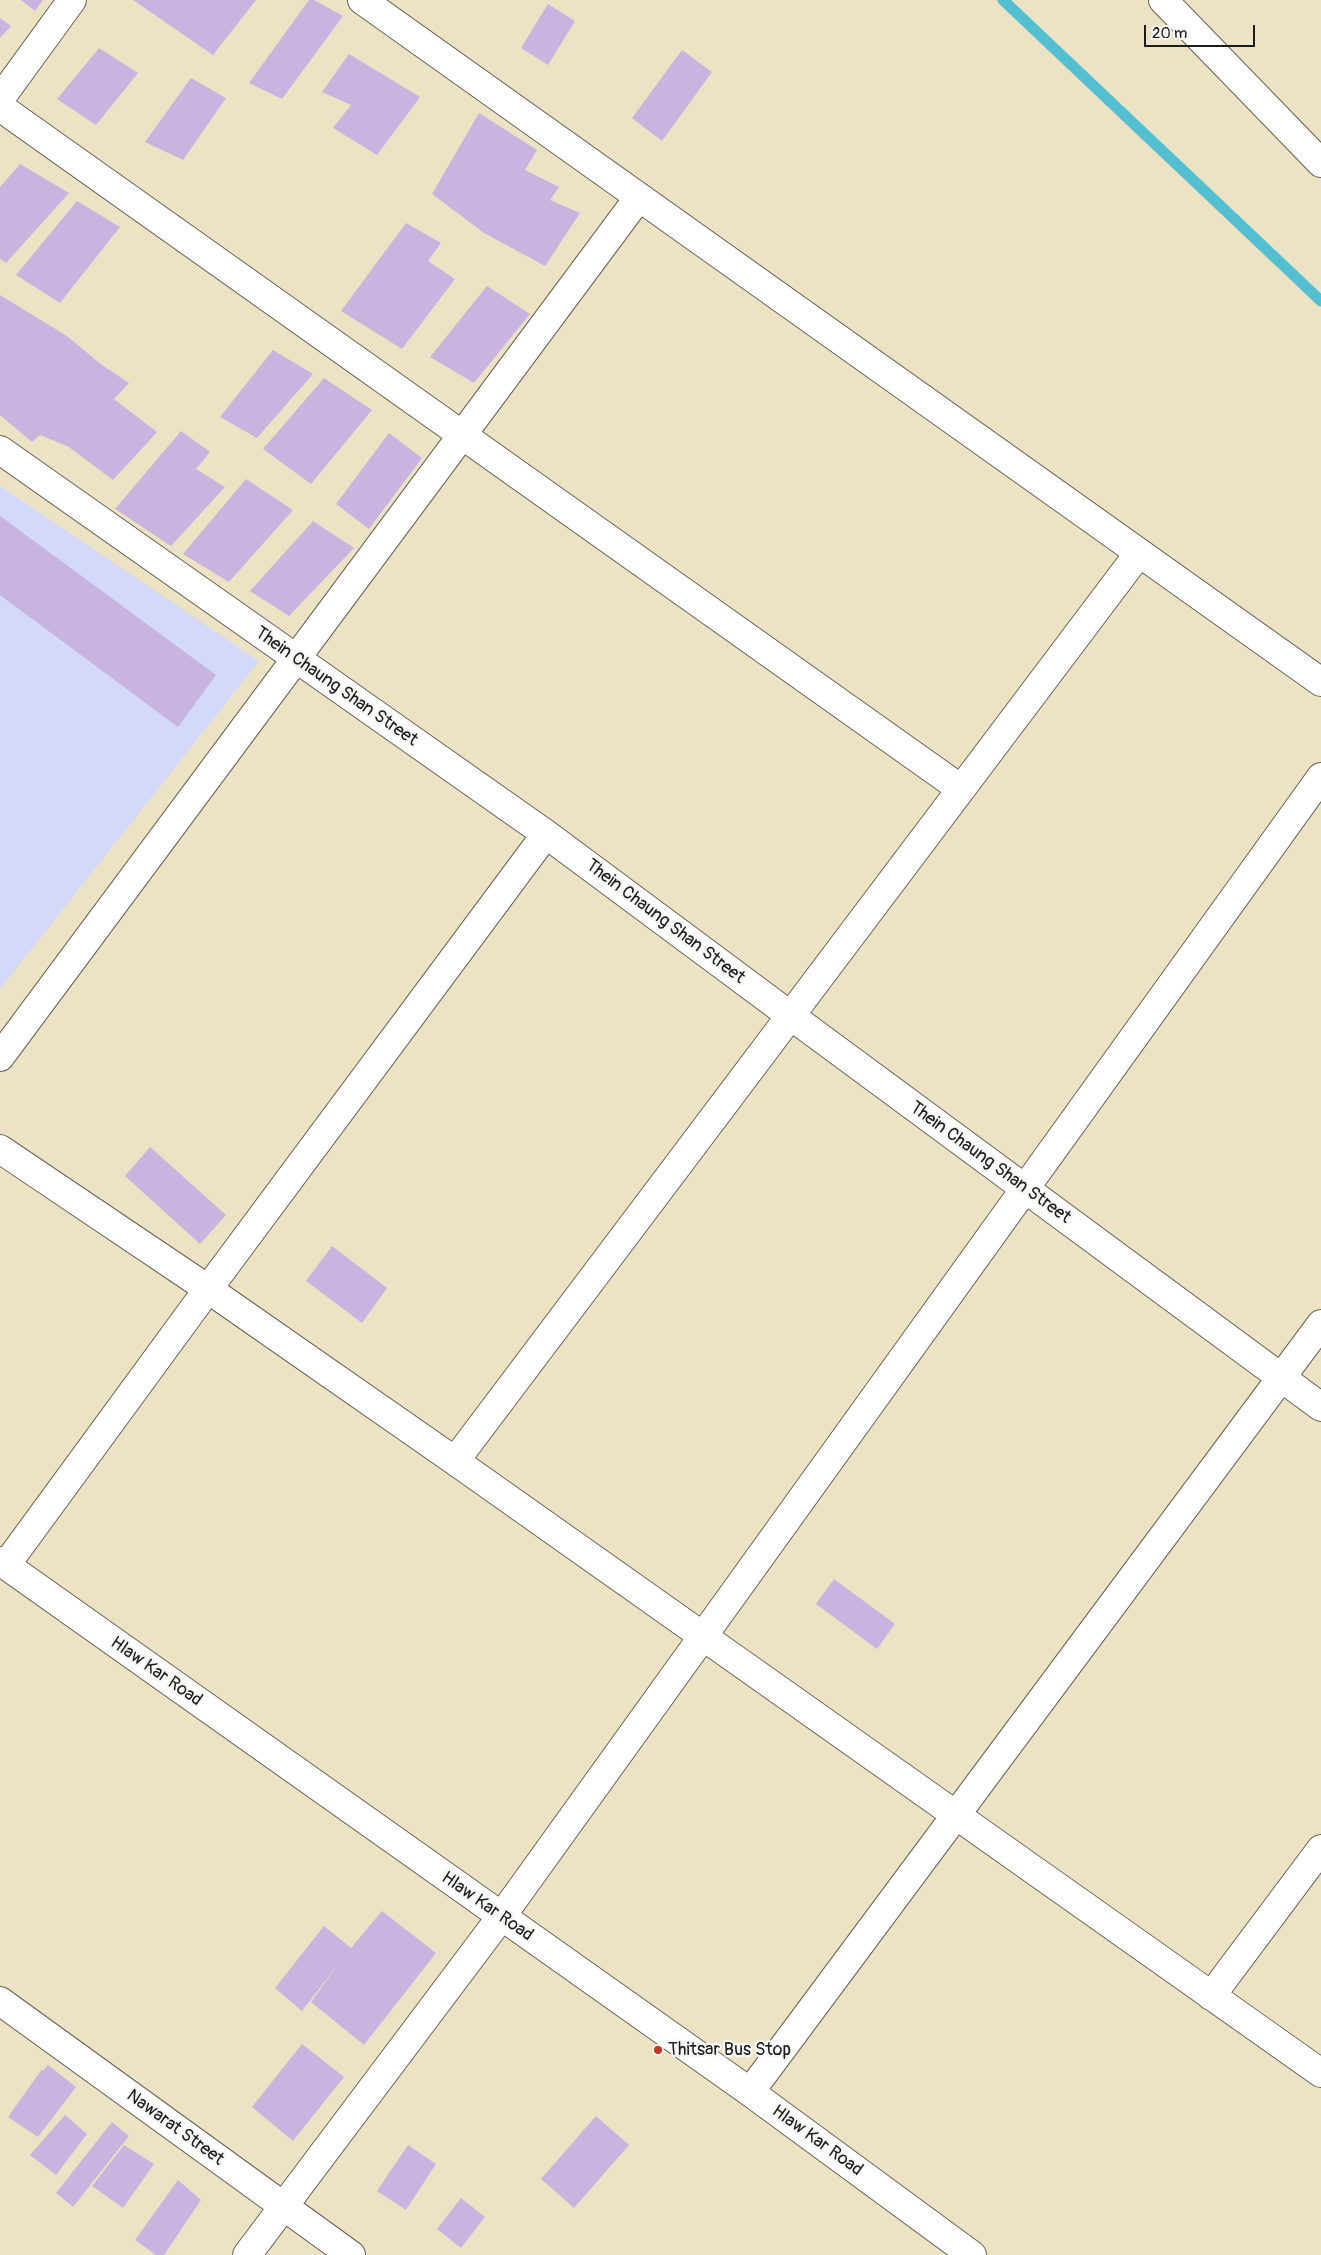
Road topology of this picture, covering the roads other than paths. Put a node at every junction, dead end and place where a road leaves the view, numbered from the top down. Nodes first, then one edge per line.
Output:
1 (72, 0) edge
2 (362, 0) edge
3 (1163, 0) edge
4 (0, 99) edge
5 (0, 107) edge
6 (1321, 163) edge
7 (639, 197) junction
8 (462, 435) junction
9 (0, 450) edge
10 (1139, 553) junction
11 (296, 659) junction
12 (1321, 682) edge
13 (1321, 777) edge
14 (961, 789) junction
15 (546, 834) junction
16 (791, 1016) junction
17 (0, 1057) edge
18 (0, 1149) edge
19 (1025, 1189) junction
20 (208, 1289) junction
21 (1321, 1324) edge
22 (1281, 1378) junction
23 (1321, 1407) edge
24 (455, 1461) junction
25 (3, 1563) edge
26 (702, 1637) junction
27 (955, 1816) junction
28 (1321, 1849) edge
29 (501, 1917) junction
30 (1211, 1996) junction
31 (0, 2002) edge
32 (1321, 2073) edge
33 (750, 2092) junction
34 (284, 2207) junction
35 (248, 2255) edge
36 (350, 2255) edge
37 (972, 2255) edge

1 - 4 street
2 - 7 street
3 - 6 street
5 - 8 street
7 - 8 street
7 - 10 street
8 - 11 street
8 - 14 street
9 - 11 street, Thein Chaung Shan Street
10 - 12 street
10 - 14 street
11 - 15 street, Thein Chaung Shan Street
11 - 17 street
13 - 19 street
14 - 16 street
15 - 16 street, Thein Chaung Shan Street
15 - 20 street
16 - 19 street, Thein Chaung Shan Street
16 - 24 street
18 - 20 street
19 - 22 street, Thein Chaung Shan Street
19 - 26 street
20 - 24 street
20 - 25 street
21 - 22 street
22 - 23 street, Thein Chaung Shan Street
22 - 27 street
24 - 26 street
25 - 29 street, Hlaw Kar Road
26 - 27 street
26 - 29 street
27 - 30 street
27 - 33 street
28 - 30 street
29 - 33 street, Hlaw Kar Road
29 - 34 street
30 - 32 street
31 - 34 street, Nawarat Street
33 - 37 street, Hlaw Kar Road
34 - 35 street
34 - 36 street, Nawarat Street

